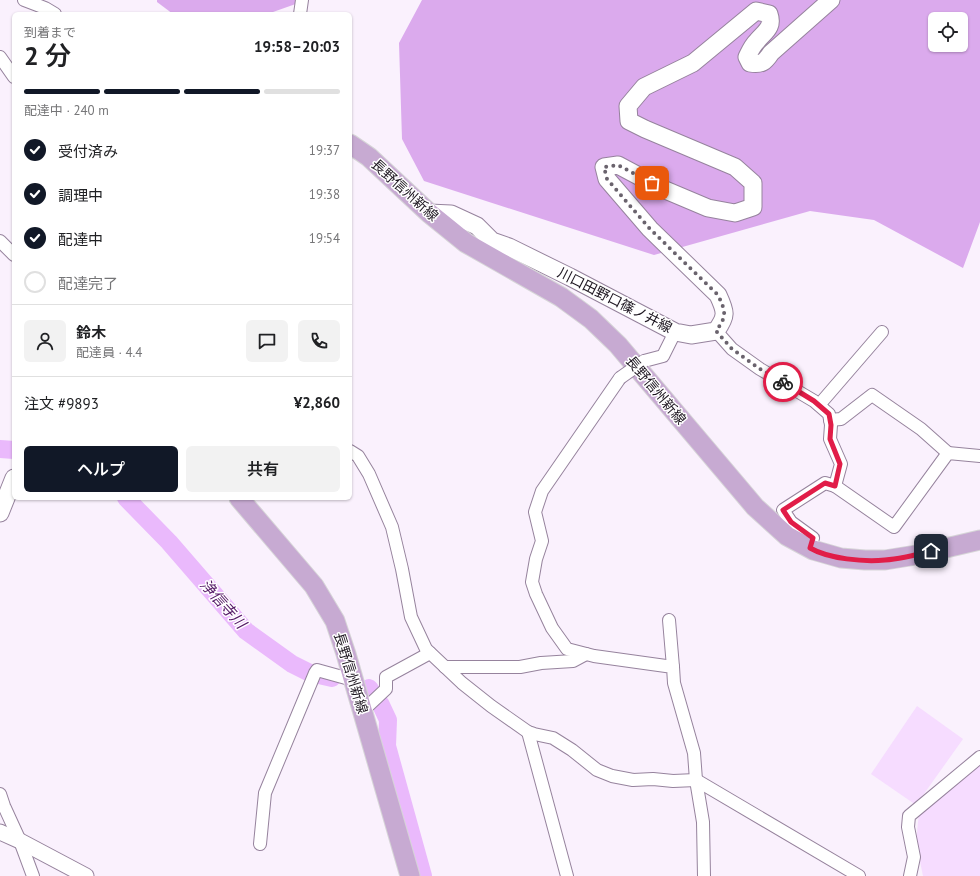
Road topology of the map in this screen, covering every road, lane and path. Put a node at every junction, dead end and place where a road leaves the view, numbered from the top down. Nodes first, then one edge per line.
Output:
1 (24, 0) edge
2 (302, 0) edge
3 (830, 0) edge
4 (52, 12) edge
5 (300, 12) edge
6 (0, 56) edge
7 (12, 74) edge
8 (352, 145) edge
9 (430, 213) junction
10 (0, 241) edge
11 (12, 253) edge
12 (716, 331) junction
13 (675, 332) junction
14 (882, 332) dead end
15 (819, 405) junction
16 (830, 420) junction
17 (352, 452) edge
18 (948, 453) junction
19 (980, 456) edge
20 (12, 483) edge
21 (835, 486) junction
22 (241, 500) edge
23 (0, 513) edge
24 (980, 540) edge
25 (810, 548) junction
26 (669, 620) dead end
27 (430, 653) junction
28 (586, 654) junction
29 (445, 667) junction
30 (673, 667) junction
31 (353, 680) junction
32 (365, 706) junction
33 (528, 732) junction
34 (980, 757) edge
35 (696, 780) junction
36 (0, 794) edge
37 (0, 832) edge
38 (20, 841) junction
39 (260, 844) dead end
40 (33, 876) edge
41 (86, 876) edge
42 (410, 876) edge
43 (567, 876) edge
44 (704, 876) edge
45 (859, 876) edge
46 (910, 876) edge

1 - 4 street
2 - 5 street
3 - 12 main road
6 - 7 street
8 - 9 main road, 長野信州新線
9 - 13 main road, 川口田野口篠ノ井線
9 - 25 main road, 長野信州新線
10 - 11 street
12 - 13 main road, 川口田野口篠ノ井線
12 - 15 street
13 - 28 street, bridge
14 - 15 street
15 - 16 street
16 - 18 street
16 - 21 street
17 - 27 street
18 - 19 street
18 - 21 street
20 - 23 main road
21 - 25 street
22 - 31 main road, 長野信州新線
24 - 25 main road, 長野信州新線
26 - 30 street
27 - 29 street
27 - 32 street
28 - 29 street
28 - 30 street
29 - 33 street
30 - 35 street
31 - 32 main road, 長野信州新線
31 - 39 street
32 - 42 main road, 長野信州新線
33 - 35 street
33 - 43 street
34 - 46 street
35 - 44 street
35 - 45 street
36 - 38 street
37 - 38 street
38 - 40 street
38 - 41 street

